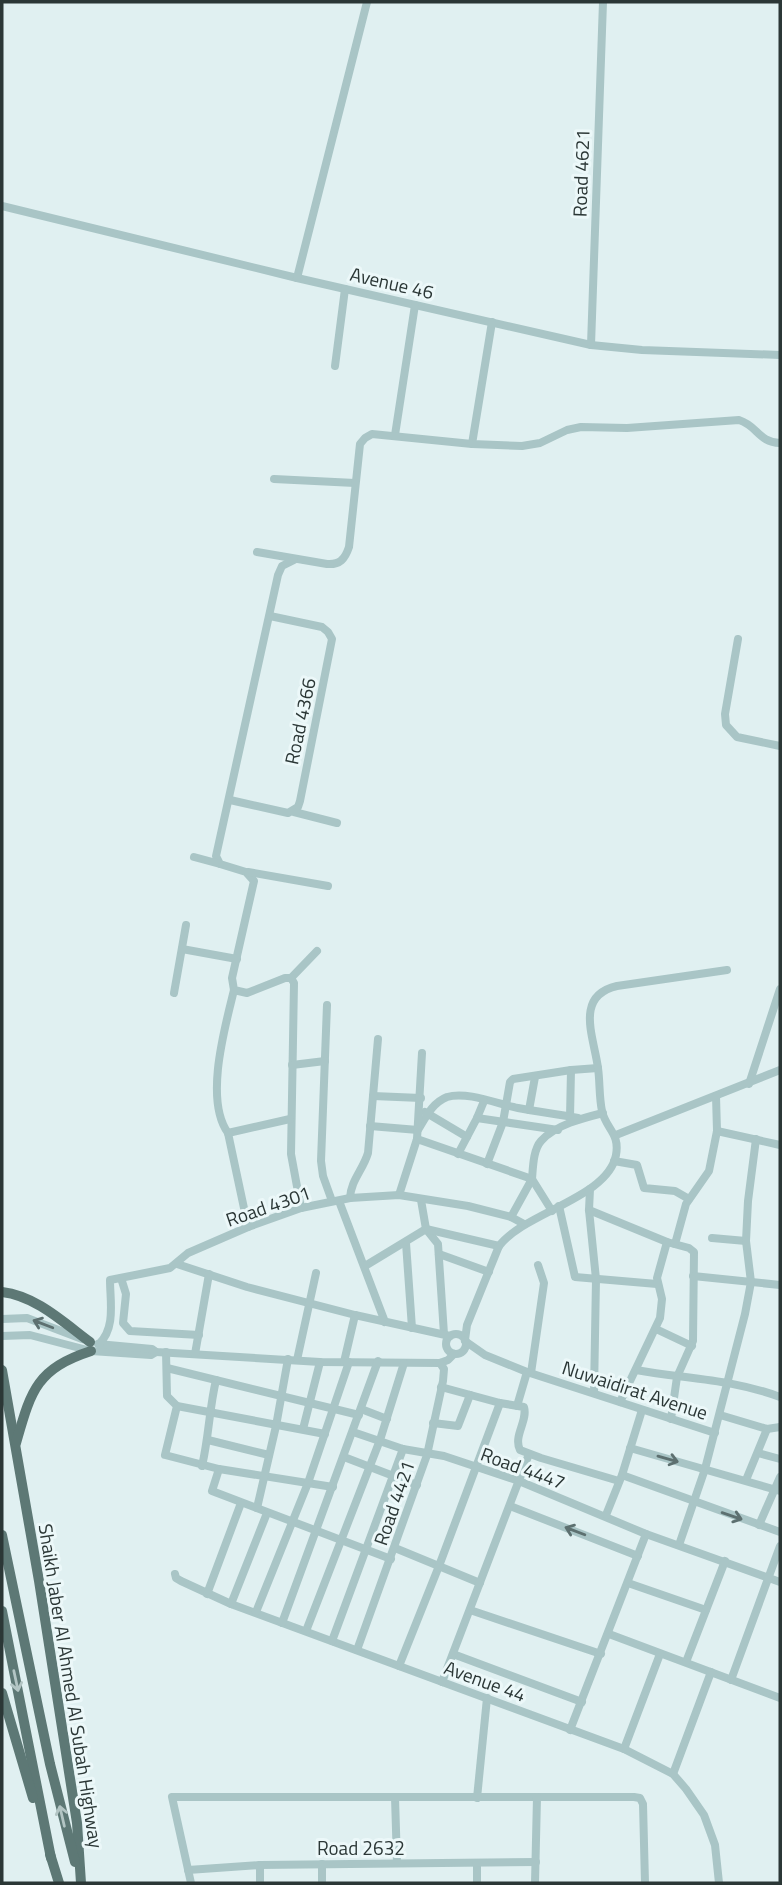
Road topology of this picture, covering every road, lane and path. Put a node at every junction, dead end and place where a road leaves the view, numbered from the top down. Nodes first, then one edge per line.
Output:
1 (367, 2) edge
2 (603, 2) edge
3 (2, 206) edge
4 (297, 278) junction
5 (345, 289) junction
6 (415, 305) junction
7 (492, 322) junction
8 (591, 345) junction
9 (780, 355) edge
10 (335, 366) dead end
11 (395, 435) junction
12 (780, 443) edge
13 (472, 444) junction
14 (274, 479) dead end
15 (355, 483) junction
16 (257, 552) dead end
17 (297, 559) junction
18 (270, 616) junction
19 (738, 639) dead end
20 (780, 746) edge
21 (230, 800) junction
22 (294, 811) junction
23 (337, 823) dead end
24 (194, 857) dead end
25 (220, 864) junction
26 (246, 872) junction
27 (328, 886) dead end
28 (186, 925) dead end
29 (182, 949) junction
30 (317, 951) dead end
31 (237, 958) junction
32 (727, 971) dead end
33 (291, 978) junction
34 (780, 989) edge
35 (234, 990) junction
36 (174, 993) dead end
37 (327, 1005) dead end
38 (378, 1039) dead end
39 (422, 1054) dead end
40 (325, 1061) junction
41 (292, 1065) junction
42 (598, 1068) junction
43 (571, 1070) junction
44 (779, 1072) edge
45 (535, 1077) junction
46 (749, 1084) junction
47 (373, 1096) junction
48 (716, 1096) junction
49 (421, 1098) junction
50 (484, 1101) junction
51 (506, 1106) junction
52 (529, 1110) junction
53 (424, 1111) junction
54 (603, 1113) junction
55 (574, 1117) junction
56 (477, 1118) junction
57 (290, 1119) junction
58 (503, 1122) junction
59 (370, 1126) junction
60 (558, 1130) junction
61 (717, 1130) junction
62 (228, 1133) junction
63 (418, 1135) junction
64 (616, 1136) junction
65 (467, 1137) junction
66 (756, 1139) junction
67 (780, 1145) edge
68 (458, 1154) junction
69 (614, 1161) junction
70 (487, 1164) junction
71 (532, 1179) junction
72 (590, 1189) junction
73 (399, 1195) junction
74 (350, 1198) junction
75 (689, 1199) junction
76 (421, 1200) junction
77 (335, 1201) junction
78 (301, 1208) junction
79 (556, 1208) junction
80 (589, 1210) junction
81 (511, 1217) junction
82 (524, 1224) junction
83 (248, 1227) junction
84 (426, 1229) junction
85 (712, 1237) dead end
86 (746, 1241) junction
87 (406, 1243) junction
88 (671, 1243) junction
89 (499, 1246) junction
90 (439, 1254) junction
91 (177, 1264) junction
92 (538, 1265) dead end
93 (365, 1266) junction
94 (489, 1272) junction
95 (316, 1273) dead end
96 (209, 1274) junction
97 (693, 1276) junction
98 (121, 1278) junction
99 (596, 1279) junction
100 (751, 1282) junction
101 (657, 1284) junction
102 (780, 1284) edge
103 (2, 1292) edge
104 (310, 1303) junction
105 (355, 1315) junction
106 (2, 1319) edge
107 (469, 1320) junction
108 (385, 1322) junction
109 (412, 1328) junction
110 (656, 1329) junction
111 (199, 1335) junction
112 (2, 1336) edge
113 (448, 1338) junction
114 (465, 1341) junction
115 (93, 1346) junction
116 (692, 1346) junction
117 (161, 1352) junction
118 (457, 1353) junction
119 (195, 1354) junction
120 (485, 1355) junction
121 (292, 1360) junction
122 (320, 1362) junction
123 (347, 1362) junction
124 (379, 1362) junction
125 (425, 1362) junction
126 (404, 1363) junction
127 (440, 1363) junction
128 (167, 1368) junction
129 (2, 1370) edge
130 (636, 1370) junction
131 (529, 1372) junction
132 (677, 1377) junction
133 (216, 1380) junction
134 (729, 1381) junction
135 (3, 1383) edge
136 (442, 1387) junction
137 (594, 1393) junction
138 (470, 1395) junction
139 (281, 1396) junction
140 (780, 1396) edge
141 (311, 1402) junction
142 (620, 1402) junction
143 (500, 1404) junction
144 (177, 1406) junction
145 (517, 1406) junction
146 (6, 1407) edge
147 (334, 1408) junction
148 (642, 1410) junction
149 (209, 1411) junction
150 (360, 1412) junction
151 (720, 1415) junction
152 (387, 1419) junction
153 (671, 1419) junction
154 (433, 1423) junction
155 (276, 1426) junction
156 (780, 1427) edge
157 (303, 1429) junction
158 (767, 1429) junction
159 (353, 1432) junction
160 (715, 1433) junction
161 (326, 1434) junction
162 (208, 1440) junction
163 (380, 1440) junction
164 (630, 1448) junction
165 (15, 1449) junction
166 (404, 1449) junction
167 (758, 1453) junction
168 (529, 1454) junction
169 (269, 1455) junction
170 (427, 1455) junction
171 (344, 1457) junction
172 (780, 1459) edge
173 (202, 1466) junction
174 (370, 1466) junction
175 (477, 1468) junction
176 (219, 1469) junction
177 (705, 1469) junction
178 (393, 1475) junction
179 (264, 1477) junction
180 (780, 1477) edge
181 (621, 1478) junction
182 (746, 1480) junction
183 (519, 1481) junction
184 (308, 1483) junction
185 (417, 1485) junction
186 (332, 1486) junction
187 (778, 1490) edge
188 (693, 1502) junction
189 (241, 1503) junction
190 (510, 1506) junction
191 (257, 1508) junction
192 (267, 1513) junction
193 (606, 1515) junction
194 (293, 1521) junction
195 (759, 1525) junction
196 (316, 1530) junction
197 (780, 1532) edge
198 (646, 1534) junction
199 (2, 1535) edge
200 (341, 1540) junction
201 (679, 1545) junction
202 (395, 1548) junction
203 (365, 1549) junction
204 (780, 1549) edge
205 (638, 1556) junction
206 (391, 1559) junction
207 (725, 1561) junction
208 (439, 1566) junction
209 (176, 1574) dead end
210 (768, 1577) junction
211 (780, 1582) edge
212 (481, 1583) junction
213 (628, 1583) junction
214 (207, 1594) junction
215 (231, 1604) junction
216 (470, 1610) junction
217 (706, 1610) junction
218 (256, 1612) junction
219 (2, 1613) edge
220 (282, 1623) junction
221 (306, 1631) junction
222 (609, 1634) junction
223 (332, 1641) junction
224 (357, 1650) junction
225 (453, 1654) junction
226 (601, 1654) junction
227 (660, 1654) junction
228 (686, 1662) junction
229 (399, 1666) junction
230 (710, 1672) junction
231 (731, 1680) junction
232 (442, 1682) junction
233 (2, 1693) edge
234 (487, 1698) junction
235 (780, 1698) edge
236 (582, 1702) junction
237 (570, 1730) junction
238 (624, 1749) junction
239 (673, 1773) junction
240 (395, 1797) junction
241 (537, 1797) junction
242 (477, 1798) junction
243 (51, 1858) junction
244 (536, 1862) junction
245 (397, 1863) junction
246 (477, 1863) junction
247 (260, 1864) junction
248 (322, 1864) junction
249 (188, 1870) junction
250 (81, 1882) edge
251 (59, 1883) edge
252 (191, 1883) edge
253 (260, 1883) edge
254 (322, 1883) edge
255 (477, 1883) edge
256 (535, 1883) edge
257 (645, 1883) edge
258 (719, 1883) edge

1 - 4 street
2 - 8 street, Road 4621
3 - 4 street, Avenue 46
4 - 5 street, Avenue 46
5 - 6 street, Avenue 46
5 - 10 street
6 - 7 street, Avenue 46
6 - 11 street
7 - 8 street, Avenue 46
7 - 13 street
8 - 9 street, Avenue 46
11 - 13 street
11 - 15 street
12 - 13 street
14 - 15 street
15 - 17 street
16 - 17 street
17 - 18 street
18 - 21 street
18 - 22 street, Road 4366
19 - 20 street
21 - 22 street
21 - 25 street
22 - 23 street
24 - 25 street
25 - 26 street
26 - 27 street
26 - 31 street
28 - 29 street
29 - 31 street
29 - 36 street
30 - 33 street
31 - 35 street
32 - 42 street
33 - 35 street
33 - 41 street
34 - 46 street
35 - 62 street
37 - 40 street
38 - 47 street
39 - 49 street
40 - 41 street
40 - 77 street
41 - 57 street
42 - 43 street
42 - 54 street
43 - 45 street
43 - 55 street
44 - 46 street
45 - 51 street
45 - 52 street
46 - 48 street
47 - 49 street
47 - 59 street
48 - 61 street
48 - 64 street
49 - 53 street
50 - 51 street
50 - 53 street
50 - 56 street
51 - 52 street
51 - 58 street
52 - 55 street
53 - 63 street
53 - 65 street
54 - 55 street
54 - 64 street
55 - 60 street
56 - 58 street
56 - 65 street
57 - 62 street
57 - 78 street
58 - 60 street
58 - 70 street
59 - 63 street
59 - 74 street
60 - 71 street
61 - 66 street
61 - 75 street
62 - 83 street
63 - 68 street
63 - 73 street
64 - 69 street
65 - 68 street
66 - 67 street
66 - 86 street
68 - 70 street
69 - 72 street
69 - 75 street
70 - 71 street
71 - 79 street
71 - 81 street
72 - 79 street
72 - 80 street
73 - 74 street, Road 4301
73 - 76 street, Road 4301
74 - 77 street, Road 4301
75 - 88 street
76 - 81 street, Road 4301
76 - 84 street
77 - 78 street, Road 4301
77 - 93 street
78 - 83 street, Road 4301
79 - 82 street
79 - 99 street
80 - 88 street
80 - 99 street
81 - 82 street, Road 4301
82 - 89 street
83 - 91 street, Road 4301
84 - 87 street
84 - 89 street
84 - 90 street
85 - 86 street
86 - 100 street
87 - 93 street
87 - 109 street
88 - 97 street
88 - 101 street
89 - 94 street
90 - 94 street
90 - 113 street
91 - 96 street
91 - 98 street, Road 4301
92 - 131 street
93 - 108 street
94 - 107 street
95 - 104 street
96 - 104 street
96 - 111 street
97 - 100 street
97 - 116 street
98 - 111 street
98 - 115 street, Road 4301
99 - 101 street
99 - 137 street
100 - 102 street
100 - 134 street
101 - 110 street
103 - 115 main road
104 - 105 street
104 - 121 street
105 - 108 street
105 - 123 street
115 -> 106 street
107 - 113 street
107 - 114 street
108 - 109 street
109 - 113 street
110 - 116 street
110 - 130 street
111 - 119 street
112 - 115 street
113 - 114 street
113 - 118 street
113 - 125 street
114 - 118 street
114 - 120 street, Nuwaidirat Avenue
115 - 117 street
115 - 165 main road
116 - 132 street
117 - 119 street
117 - 128 street
118 - 120 street, Nuwaidirat Avenue
118 - 127 street
119 - 121 street
120 - 131 street, Nuwaidirat Avenue
121 - 122 street
121 - 139 street
122 - 123 street
122 - 141 street
123 - 124 street
123 - 147 street
124 - 126 street
124 - 150 street
125 - 126 street
125 - 127 street
126 - 152 street
127 - 136 street, Road 4421
128 - 133 street
128 - 144 street
129 - 135 main road, Shaikh Jaber Al Ahmed Al Subah Highway
130 - 132 street
130 - 142 street
131 - 137 street, Nuwaidirat Avenue
131 - 145 street
132 - 134 street
132 - 153 street
133 - 139 street
133 - 149 street
134 - 140 street, Nuwaidirat Avenue
134 - 151 street, Nuwaidirat Avenue
135 - 146 main road, Shaikh Jaber Al Ahmed Al Subah Highway
136 - 138 street
136 - 154 street, Road 4421
137 - 142 street, Nuwaidirat Avenue
138 - 143 street
138 - 154 street
139 - 141 street
139 - 155 street
141 - 147 street
141 - 157 street
142 - 148 street, Nuwaidirat Avenue
143 - 145 street
143 - 175 street
144 - 149 street
144 - 173 street
145 - 168 street
146 - 165 main road, Shaikh Jaber Al Ahmed Al Subah Highway
147 - 150 street
147 - 161 street
148 - 153 street, Nuwaidirat Avenue
148 - 164 street
149 - 155 street
149 - 162 street
150 - 152 street
150 - 159 street
151 - 158 street
151 - 160 street, Nuwaidirat Avenue
152 - 163 street
153 - 160 street, Nuwaidirat Avenue
154 - 170 street, Road 4421
155 - 157 street
155 - 169 street
156 - 158 street
157 - 161 street
158 - 167 street
159 - 163 street, Road 4447
159 - 171 street
160 - 177 street
161 - 184 street
162 - 169 street
162 - 173 street
163 - 166 street, Road 4447
163 - 174 street
164 -> 177 street
164 - 181 street
165 - 250 main road, Shaikh Jaber Al Ahmed Al Subah Highway
166 - 170 street, Road 4447
166 - 178 street
167 - 172 street
167 - 182 street
168 - 181 street
168 - 183 street
169 - 179 street
170 - 175 street, Road 4447
170 - 185 street, Road 4421
171 - 174 street
171 - 186 street
173 - 176 street
174 - 178 street
174 - 200 street
175 - 183 street, Road 4447
175 - 208 street
176 - 179 street
176 - 189 street
177 - 182 street
177 - 188 street
178 - 185 street
178 - 203 street
179 - 184 street
179 - 191 street
180 - 187 street
181 - 188 street
181 - 193 street
182 - 187 street
183 - 190 street
183 - 193 street, Road 4447
184 - 186 street
184 - 194 street
185 - 202 street, Road 4421
186 - 196 street
187 - 195 street
188 -> 195 street
188 - 201 street
189 - 191 street
189 - 214 street
205 -> 190 street
190 - 212 street
191 - 192 street
192 - 194 street
192 - 215 street
193 - 198 street, Road 4447
194 - 196 street
194 - 218 street
195 - 197 street
196 - 200 street
196 - 220 street
198 - 201 street, Road 4447
198 - 205 street
250 -> 199 main road
200 - 203 street
200 - 221 street
201 - 207 street, Road 4447
202 - 206 street, Road 4421
202 - 208 street
203 - 206 street
203 - 223 street
204 - 210 street
205 - 213 street
206 - 224 street, Road 4421
207 - 210 street, Road 4447
207 - 217 street
208 - 212 street
208 - 229 street
209 - 214 street, Avenue 44
210 - 211 street, Road 4447
210 - 231 street
212 - 216 street
213 - 217 street
213 - 222 street
214 - 215 street, Avenue 44
215 - 218 street, Avenue 44
216 - 225 street
216 - 226 street
217 - 228 street
218 - 220 street, Avenue 44
219 -> 243 main road
220 - 221 street, Avenue 44
221 - 223 street, Avenue 44
222 - 226 street
222 - 227 street
223 - 224 street, Avenue 44
224 - 229 street, Avenue 44
225 - 232 street
225 - 236 street
226 - 236 street
227 - 228 street
227 - 238 street
228 - 230 street
229 - 232 street, Avenue 44
230 - 231 street
230 - 239 street
231 - 235 street
232 - 234 street, Avenue 44
233 - 243 main road
234 - 237 street, Avenue 44
234 - 242 street
236 - 237 street
237 - 238 street, Avenue 44
238 - 239 street, Avenue 44
239 - 258 street, Avenue 44
240 - 242 street
240 - 245 street
240 - 249 street
241 - 242 street
241 - 244 street
241 - 257 street
243 - 251 main road
244 - 246 street, Road 2632
244 - 256 street
245 - 246 street, Road 2632
245 - 248 street, Road 2632
246 - 255 street
247 - 248 street, Road 2632
247 - 249 street, Road 2632
247 - 253 street
248 - 254 street
249 - 252 street

